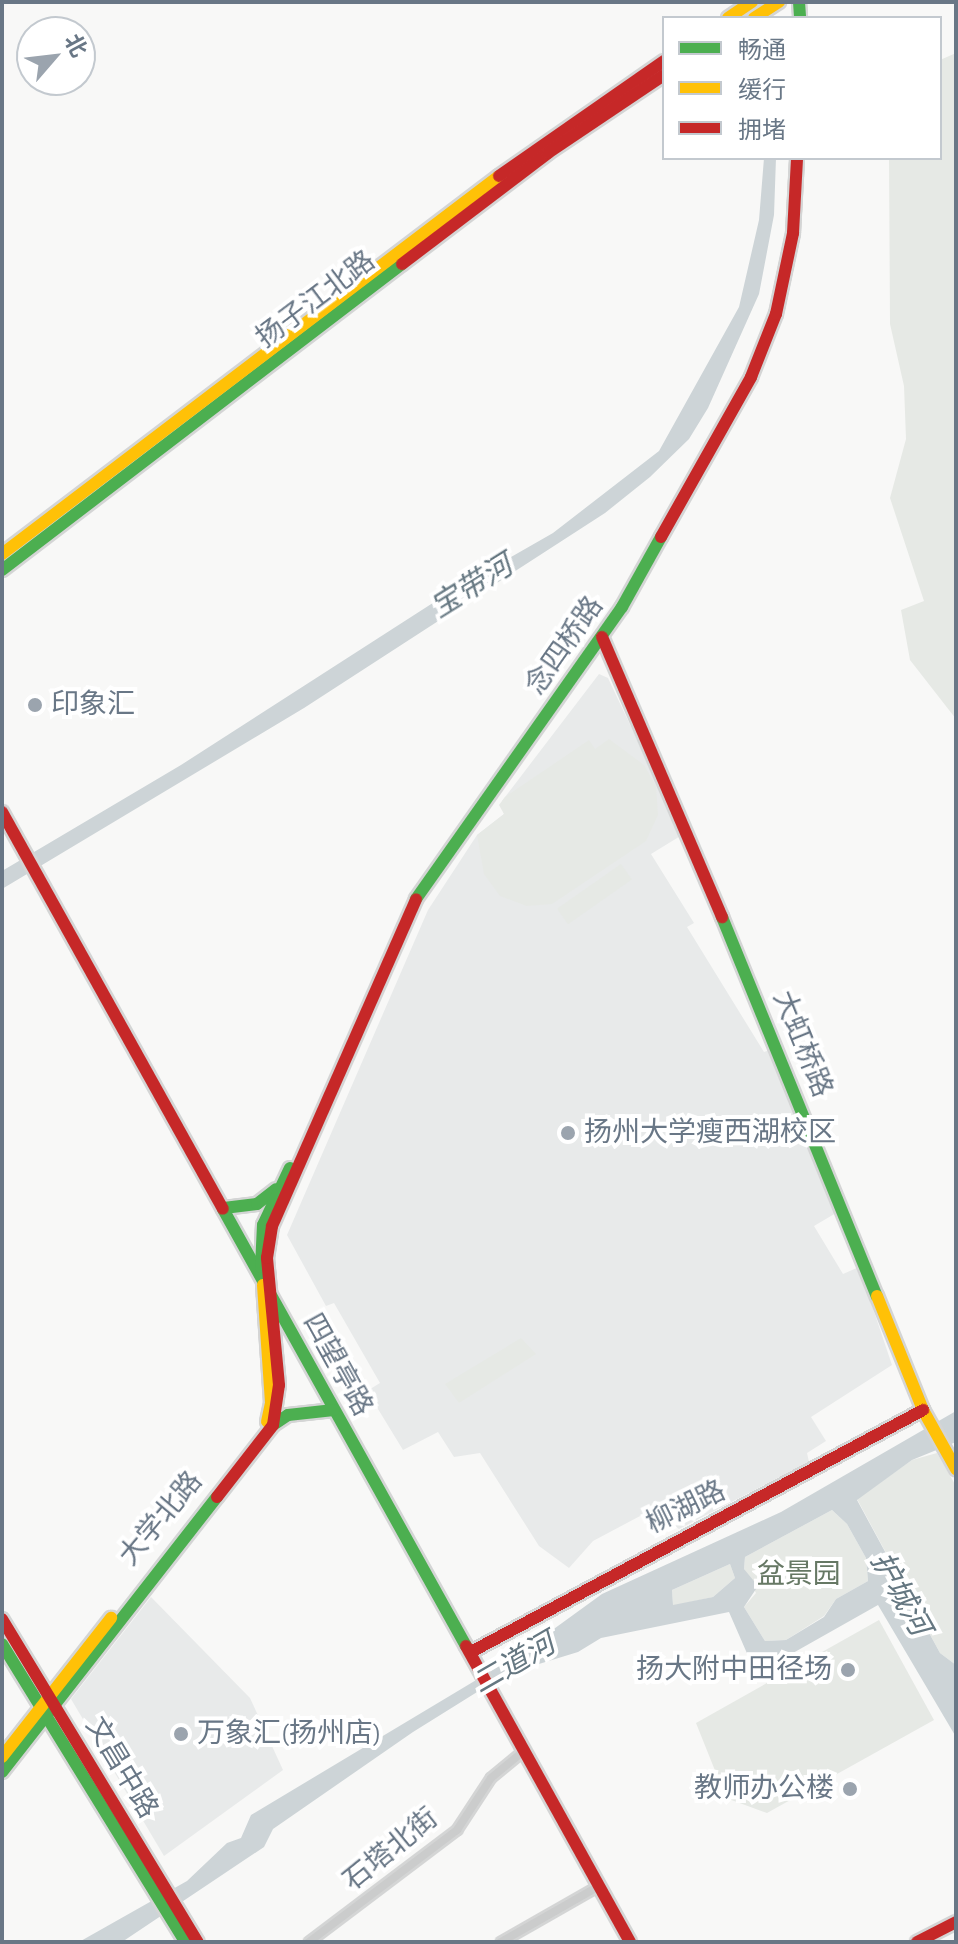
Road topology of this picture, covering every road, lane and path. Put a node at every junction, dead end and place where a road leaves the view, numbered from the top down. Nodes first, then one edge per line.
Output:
1 (752, 2) edge
2 (778, 3) edge
3 (731, 16) edge
4 (757, 16) edge
5 (662, 62) edge
6 (662, 76) edge
7 (797, 160) edge
8 (2, 554) edge
9 (2, 570) edge
10 (602, 637) junction
11 (2, 812) edge
12 (310, 1138) junction
13 (276, 1189) junction
14 (224, 1208) junction
15 (263, 1280) junction
16 (273, 1300) junction
17 (334, 1410) junction
18 (925, 1414) junction
19 (273, 1425) junction
20 (956, 1469) edge
21 (2, 1619) edge
22 (2, 1644) edge
23 (471, 1652) junction
24 (53, 1701) junction
25 (44, 1712) junction
26 (525, 1750) junction
27 (2, 1757) edge
28 (2, 1772) edge
29 (599, 1886) junction
30 (175, 1914) junction
31 (956, 1922) edge
32 (185, 1942) edge
33 (198, 1942) edge
34 (309, 1942) edge
35 (501, 1942) edge
36 (630, 1942) edge
37 (917, 1942) edge

1 - 3 street
2 - 4 street
5 - 8 street, 扬子江北路
6 - 9 street, 扬子江北路
7 - 10 street, 念四桥路
10 - 12 street, 念四桥路
10 - 18 street, 大虹桥路
11 - 14 street, 四望亭路
12 - 13 street, 念四桥路
12 - 16 street, 念四桥路
13 - 14 street
13 - 15 street, 念四桥路
14 - 15 street, 四望亭路
15 - 16 street, 四望亭路
15 - 24 street, 大学北路
16 - 17 street, 四望亭路
16 - 19 street, 大学北路
17 - 19 street
17 - 23 street, 四望亭路
18 - 20 street, 大虹桥路
18 - 23 street, 柳湖路
19 - 24 street, 大学北路
21 - 24 street, 文昌中路
22 - 25 street, 文昌中路
23 - 26 street, 四望亭路
24 - 25 street, 大学北路
24 - 30 street, 文昌中路
25 - 27 street, 大学北路
25 - 28 street, 大学北路
25 - 30 street, 文昌中路
26 - 29 street, 四望亭路
26 - 34 street, 石塔北街
29 - 35 street
29 - 36 street, 四望亭路
30 - 32 street, 文昌中路
30 - 33 street, 文昌中路
31 - 37 street

